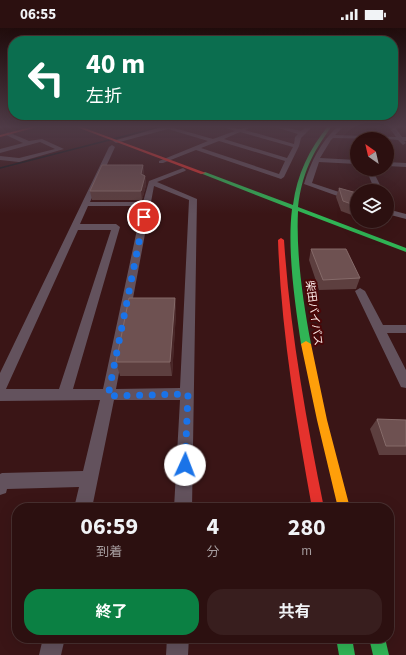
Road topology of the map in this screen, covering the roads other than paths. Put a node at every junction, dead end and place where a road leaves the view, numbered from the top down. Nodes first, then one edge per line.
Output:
1 (37, 155) edge
2 (105, 155) edge
3 (151, 155) edge
4 (176, 155) edge
5 (217, 155) edge
6 (271, 155) edge
7 (291, 155) edge
8 (299, 155) edge
9 (309, 155) edge
10 (318, 155) edge
11 (0, 158) edge
12 (164, 160) junction
13 (288, 160) junction
14 (315, 160) junction
15 (350, 162) edge
16 (394, 164) edge
17 (406, 165) edge
18 (183, 170) junction
19 (290, 181) dead end
20 (152, 182) junction
21 (350, 199) edge
22 (86, 204) junction
23 (147, 204) junction
24 (283, 204) junction
25 (295, 209) junction
26 (394, 212) edge
27 (406, 217) edge
28 (75, 227) junction
29 (281, 230) dead end
30 (406, 250) edge
31 (360, 291) dead end
32 (379, 329) junction
33 (406, 329) edge
34 (406, 383) edge
35 (0, 387) edge
36 (188, 394) junction
37 (0, 395) edge
38 (64, 395) junction
39 (108, 396) junction
40 (89, 479) junction
41 (0, 487) edge
42 (84, 503) edge
43 (183, 503) edge
44 (317, 503) edge
45 (343, 503) edge
46 (53, 643) edge
47 (178, 643) edge
48 (345, 643) edge
49 (378, 643) edge
50 (50, 655) edge
51 (177, 655) edge
52 (347, 655) edge
53 (381, 655) edge

1 - 11 street
2 - 22 street
3 - 12 main road
4 - 12 street
5 - 13 street
6 - 13 street
7 - 13 street
8 - 19 main road
9 - 25 main road, 柴田バイパス
10 - 14 street
12 - 18 main road
12 - 24 main road
14 - 15 street
14 - 21 street
16 - 17 street
18 - 20 street
18 - 24 main road
20 - 23 street
20 - 36 street
22 - 23 street
22 - 28 street
23 - 39 street
24 - 25 main road
25 - 30 main road
25 - 45 main road, 柴田バイパス
26 - 27 street
28 - 35 street
28 - 38 street
29 - 44 main road
31 - 32 street
32 - 33 street
32 - 34 street
36 - 39 street
36 - 43 street
37 - 38 street
38 - 39 street
39 - 40 street
40 - 41 street
40 - 42 street
46 - 50 street
47 - 51 street
48 - 52 main road
49 - 53 main road

